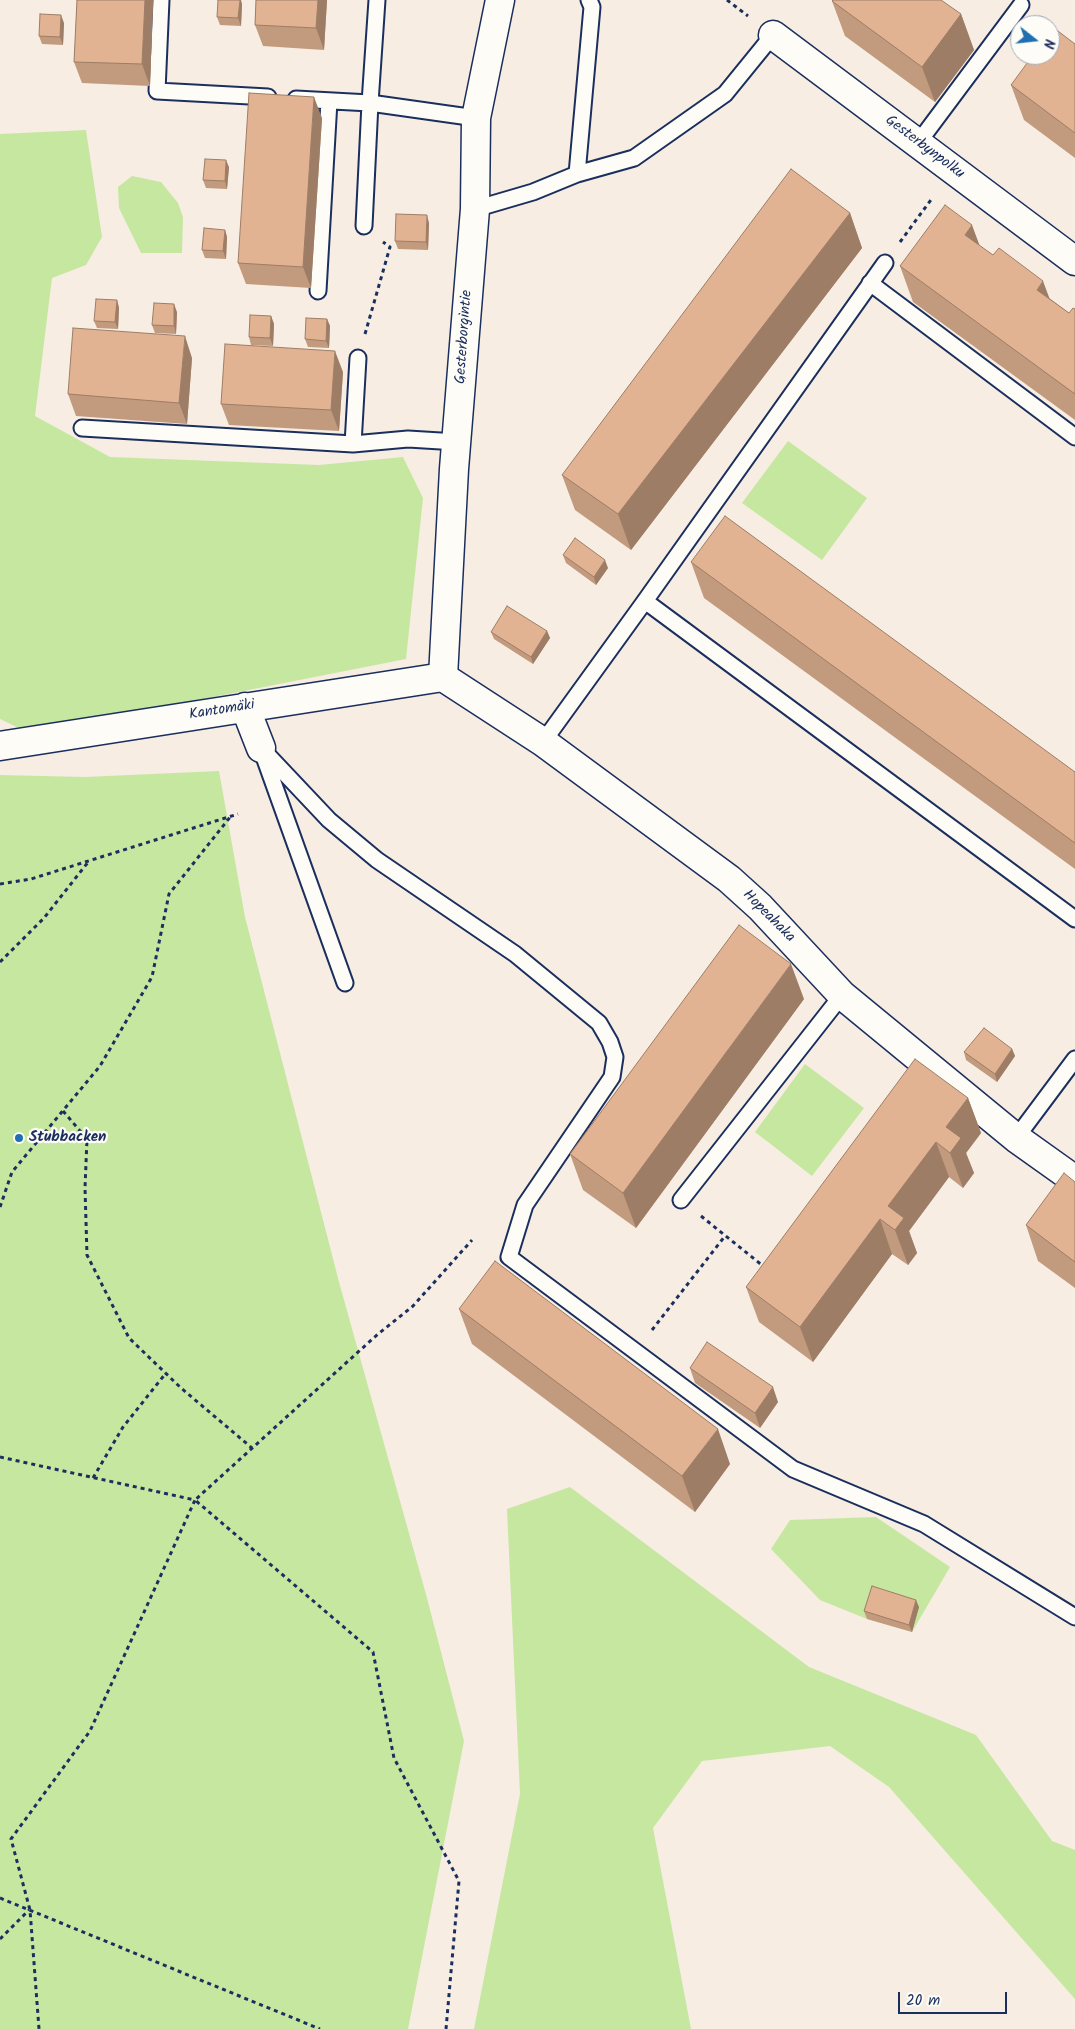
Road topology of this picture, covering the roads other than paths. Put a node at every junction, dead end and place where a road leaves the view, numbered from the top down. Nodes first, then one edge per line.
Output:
1 (161, 0) edge
2 (377, 0) edge
3 (500, 0) edge
4 (589, 0) edge
5 (1021, 5) dead end
6 (773, 34) joint
7 (329, 100) junction
8 (370, 103) junction
9 (476, 118) junction
10 (918, 143) junction
11 (576, 174) junction
12 (475, 209) junction
13 (364, 226) road end
14 (1075, 261) edge
15 (885, 263) road end
16 (870, 283) junction
17 (318, 291) dead end
18 (358, 358) road end
19 (82, 428) dead end
20 (1075, 437) edge
21 (457, 442) junction
22 (353, 444) junction
23 (645, 601) junction
24 (443, 676) junction
25 (246, 708) junction
26 (543, 742) junction
27 (0, 746) edge
28 (261, 748) junction
29 (1075, 919) edge
30 (345, 983) dead end
31 (842, 995) junction
32 (1075, 1060) edge
33 (1016, 1138) junction
34 (1075, 1180) edge
35 (681, 1200) road end
36 (1075, 1617) edge

1 - 7 lane
2 - 8 lane
3 - 9 street, Gesterborgintie
4 - 11 lane
5 - 10 lane
6 - 10 street, Gesterbynpolku
6 - 11 lane
7 - 8 lane
7 - 17 lane
8 - 9 lane
8 - 13 lane
9 - 12 street, Gesterborgintie
10 - 14 street, Gesterbynpolku
11 - 12 lane
12 - 21 street, Gesterborgintie
15 - 16 lane
16 - 20 lane
16 - 23 lane
18 - 22 lane
19 - 22 lane
21 - 22 lane
21 - 24 street, Gesterborgintie
23 - 26 lane
23 - 29 lane
24 - 25 street, Kantomäki
24 - 26 street, Hopeahaka
25 - 27 street, Kantomäki
25 - 28 street
26 - 31 street, Hopeahaka
28 - 30 lane
28 - 36 lane
31 - 33 street, Hopeahaka
31 - 35 lane
32 - 33 lane
33 - 34 street, Hopeahaka

